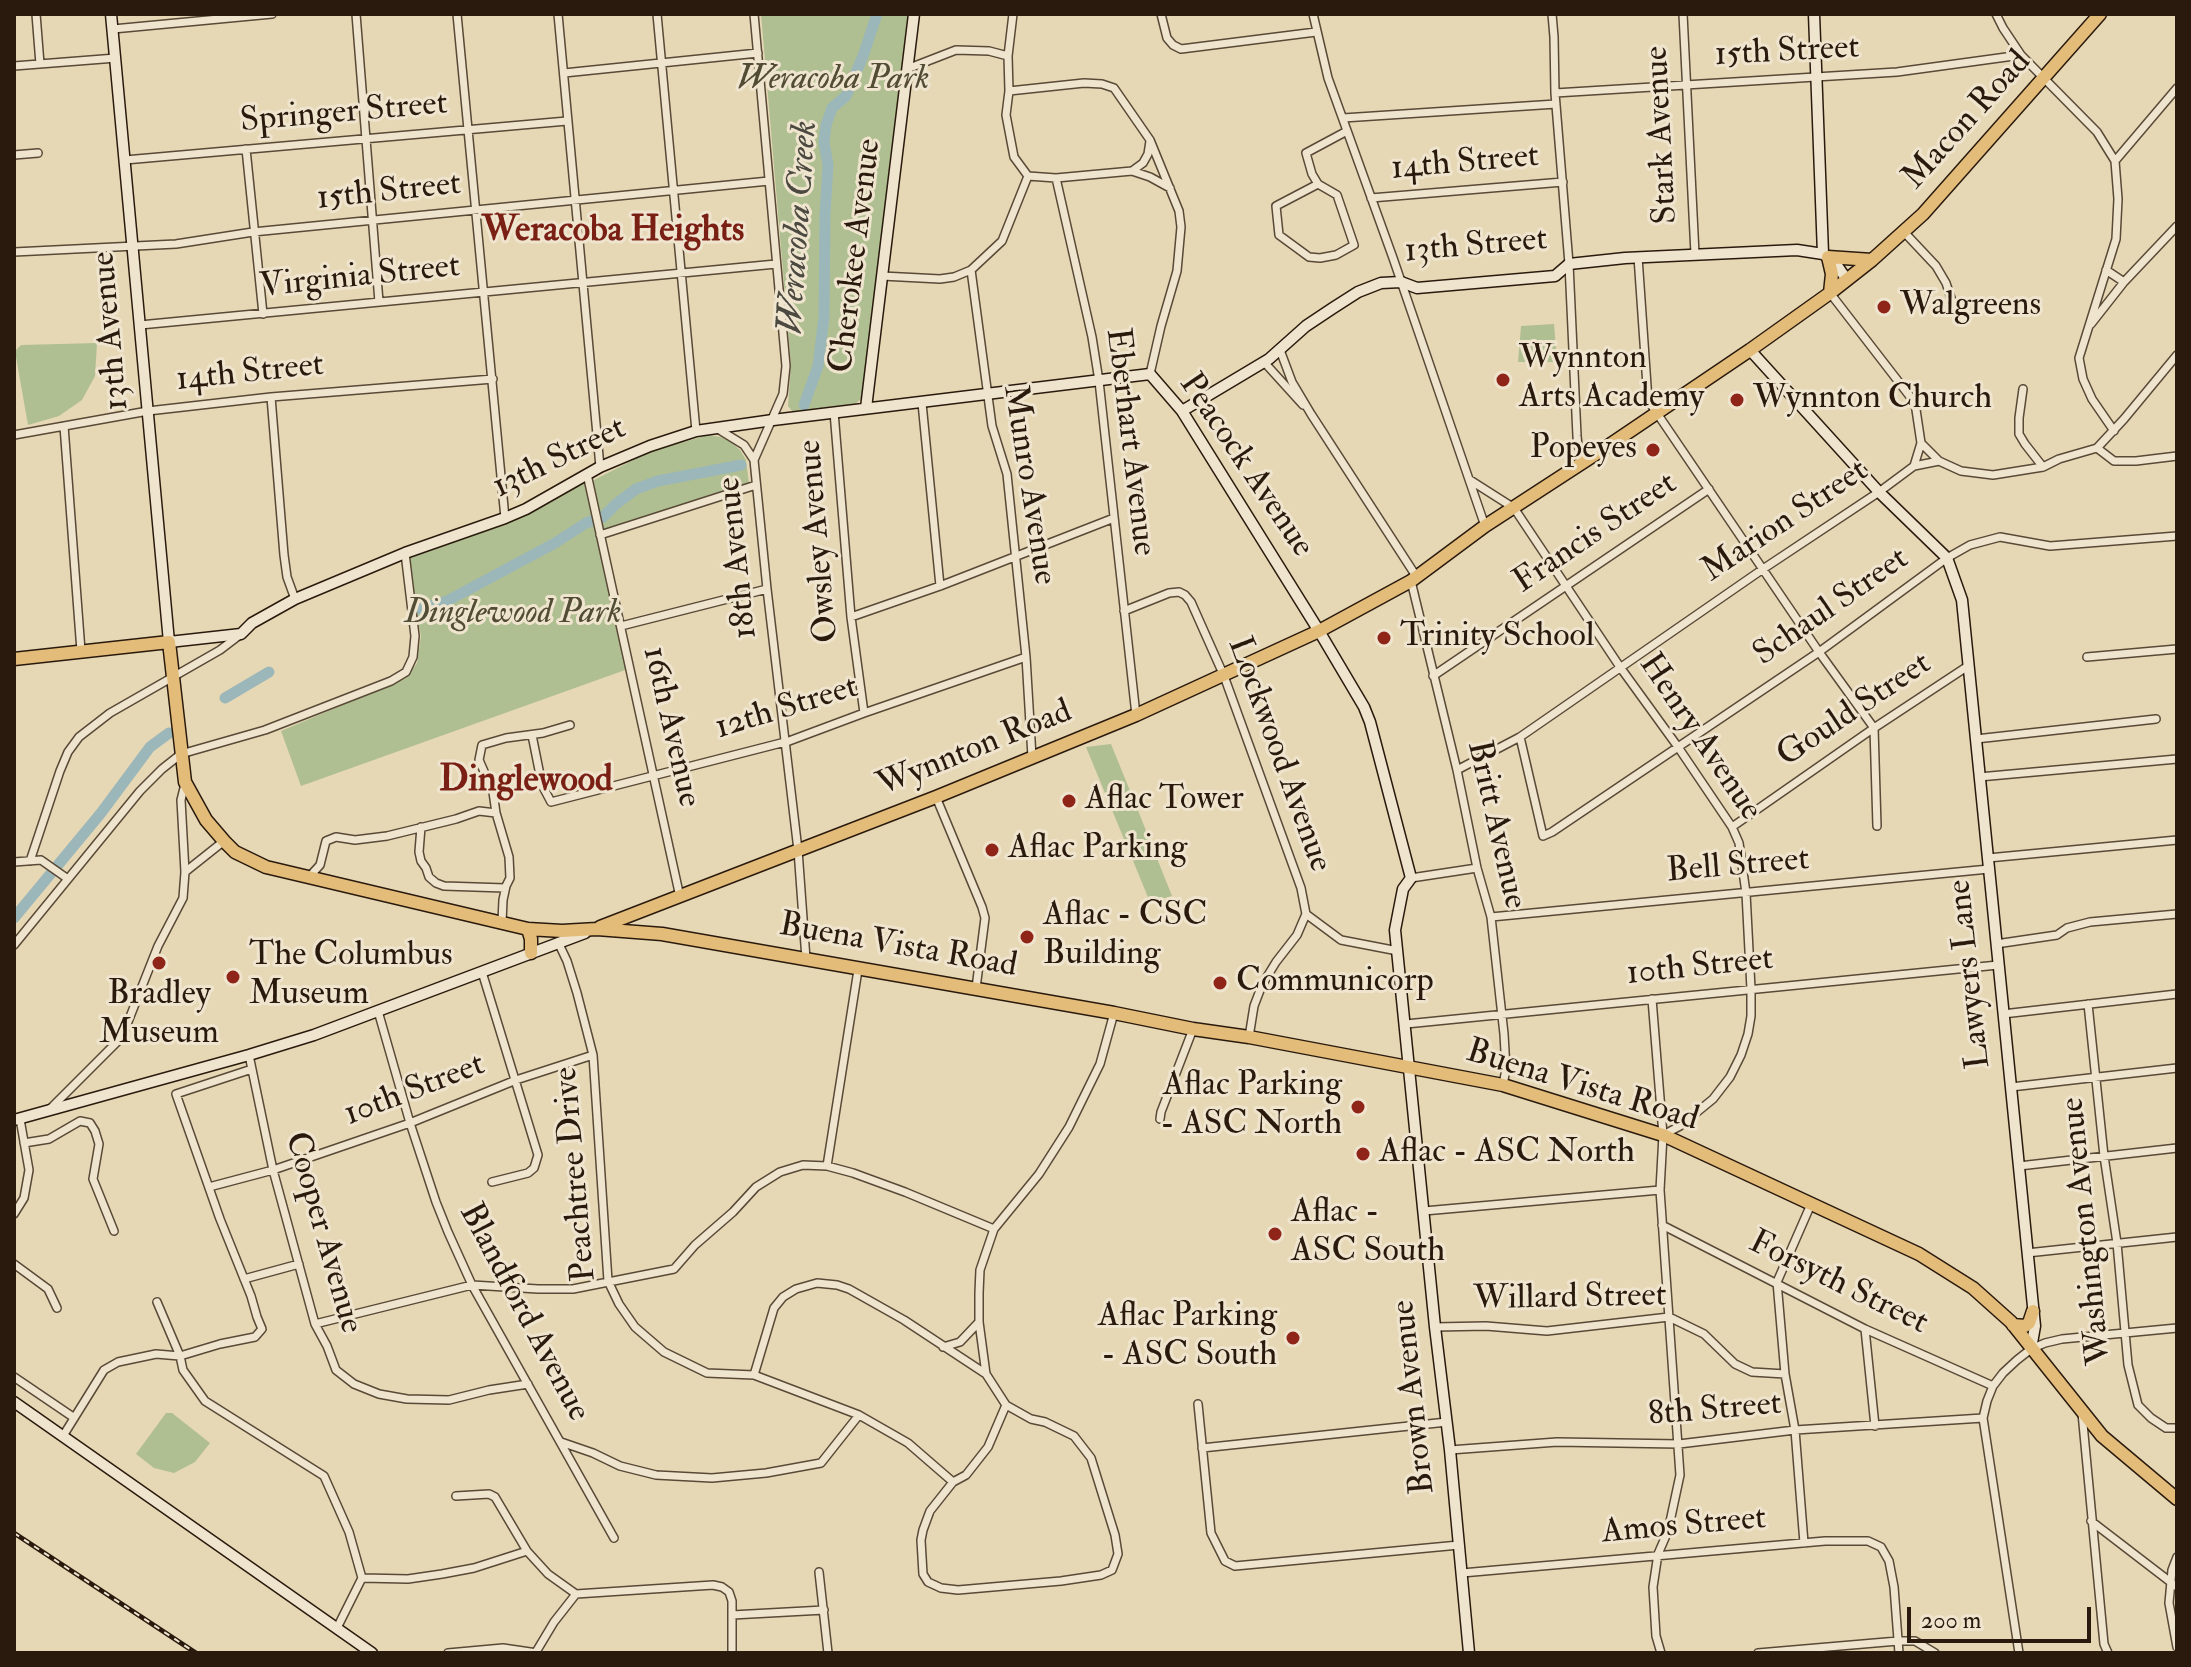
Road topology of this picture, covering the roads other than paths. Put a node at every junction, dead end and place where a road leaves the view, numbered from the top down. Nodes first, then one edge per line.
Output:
1 (36, 14) edge
2 (111, 14) edge
3 (272, 14) edge
4 (356, 14) edge
5 (457, 14) edge
6 (558, 14) edge
7 (657, 14) edge
8 (754, 14) edge
9 (914, 14) edge
10 (1013, 14) edge
11 (1161, 14) edge
12 (1313, 14) edge
13 (1552, 14) edge
14 (1683, 14) edge
15 (1814, 14) edge
16 (1996, 14) edge
17 (2100, 14) edge
18 (113, 29) junction
19 (1316, 32) junction
20 (758, 53) junction
21 (2021, 55) junction
22 (1008, 56) junction
23 (116, 58) junction
24 (661, 62) junction
25 (40, 64) junction
26 (14, 66) edge
27 (907, 69) junction
28 (564, 73) junction
29 (1817, 77) junction
30 (2044, 78) junction
31 (1687, 85) junction
32 (2177, 88) edge
33 (1009, 91) junction
34 (1555, 93) junction
35 (1556, 104) junction
36 (1343, 118) junction
37 (567, 121) junction
38 (467, 129) junction
39 (1347, 131) junction
40 (366, 138) junction
41 (1150, 140) junction
42 (246, 149) junction
43 (38, 153) dead end
44 (14, 155) edge
45 (125, 160) junction
46 (2115, 161) junction
47 (1132, 171) junction
48 (1028, 176) junction
49 (1056, 178) junction
50 (769, 181) junction
51 (1563, 182) junction
52 (1318, 184) junction
53 (1170, 188) junction
54 (673, 190) junction
55 (1371, 198) junction
56 (575, 200) junction
57 (475, 210) junction
58 (373, 221) junction
59 (2177, 226) edge
60 (253, 232) junction
61 (1904, 232) junction
62 (133, 247) junction
63 (14, 252) edge
64 (1695, 254) junction
65 (1826, 256) junction
66 (1638, 257) junction
67 (1872, 260) junction
68 (776, 264) junction
69 (1569, 264) junction
70 (971, 270) junction
71 (2106, 270) junction
72 (681, 273) junction
73 (882, 276) junction
74 (1847, 280) junction
75 (585, 281) junction
76 (1401, 282) junction
77 (2124, 282) junction
78 (484, 292) junction
79 (1830, 293) junction
80 (379, 302) junction
81 (263, 314) junction
82 (1965, 321) dead end
83 (140, 325) junction
84 (2087, 329) junction
85 (1280, 350) junction
86 (1750, 350) junction
87 (2177, 355) edge
88 (1264, 362) junction
89 (1150, 374) junction
90 (493, 379) junction
91 (1099, 381) junction
92 (2023, 389) dead end
93 (987, 394) junction
94 (271, 397) junction
95 (922, 403) junction
96 (866, 408) junction
97 (148, 411) junction
98 (1182, 411) junction
99 (834, 412) junction
100 (1657, 413) junction
101 (1311, 414) junction
102 (773, 420) junction
103 (64, 426) junction
104 (716, 428) junction
105 (696, 431) junction
106 (2114, 431) junction
107 (14, 435) edge
108 (1921, 443) junction
109 (2097, 448) junction
110 (2177, 456) edge
111 (754, 460) junction
112 (1586, 461) junction
113 (1939, 461) junction
114 (1914, 466) junction
115 (600, 467) junction
116 (2043, 467) junction
117 (587, 474) junction
118 (1470, 480) junction
119 (756, 485) junction
120 (1709, 489) junction
121 (1879, 492) junction
122 (1514, 508) junction
123 (505, 518) junction
124 (1114, 518) junction
125 (1485, 526) junction
126 (599, 530) junction
127 (2177, 536) edge
128 (405, 553) junction
129 (1016, 557) junction
130 (1947, 558) junction
131 (1763, 569) junction
132 (1414, 578) junction
133 (940, 586) junction
134 (1566, 587) junction
135 (767, 589) junction
136 (295, 599) junction
137 (1124, 611) junction
138 (851, 617) junction
139 (621, 626) junction
140 (1319, 631) junction
141 (241, 634) junction
142 (169, 642) junction
143 (2177, 649) edge
144 (81, 651) junction
145 (1819, 652) junction
146 (1026, 657) junction
147 (2087, 657) dead end
148 (14, 659) edge
149 (1968, 666) junction
150 (1620, 667) junction
151 (173, 676) junction
152 (1224, 676) junction
153 (1433, 676) junction
154 (864, 713) junction
155 (1136, 715) junction
156 (2156, 719) dead end
157 (570, 725) dead end
158 (1874, 728) junction
159 (532, 735) junction
160 (1520, 737) junction
161 (1976, 739) junction
162 (786, 741) junction
163 (1678, 747) junction
164 (181, 754) junction
165 (1032, 757) junction
166 (2177, 759) edge
167 (1457, 770) junction
168 (655, 774) junction
169 (1979, 777) junction
170 (185, 782) junction
171 (936, 797) junction
172 (496, 813) junction
173 (1877, 826) dead end
174 (421, 827) junction
175 (1732, 827) junction
176 (2177, 840) edge
177 (224, 841) junction
178 (798, 850) junction
179 (30, 861) junction
180 (14, 862) edge
181 (1988, 864) junction
182 (1477, 868) junction
183 (185, 872) junction
184 (309, 877) junction
185 (1411, 878) junction
186 (68, 879) junction
187 (505, 888) junction
188 (1746, 893) junction
189 (680, 897) junction
190 (1306, 914) junction
191 (2177, 914) edge
192 (1491, 917) junction
193 (502, 922) junction
194 (528, 929) junction
195 (597, 929) junction
196 (558, 942) junction
197 (1996, 944) junction
198 (14, 945) edge
199 (1398, 951) junction
200 (531, 953) junction
201 (806, 959) junction
202 (1998, 965) junction
203 (858, 970) junction
204 (482, 972) junction
205 (976, 988) junction
206 (1751, 989) junction
207 (2177, 994) edge
208 (1652, 999) junction
209 (2088, 1004) junction
210 (378, 1011) junction
211 (1114, 1013) junction
212 (1501, 1014) junction
213 (2003, 1014) junction
214 (1406, 1024) junction
215 (1193, 1029) junction
216 (1249, 1037) junction
217 (249, 1055) junction
218 (593, 1055) junction
219 (1410, 1068) junction
220 (2177, 1068) edge
221 (252, 1069) junction
222 (2097, 1078) junction
223 (516, 1080) junction
224 (1503, 1085) junction
225 (2011, 1087) junction
226 (48, 1111) junction
227 (1160, 1119) dead end
228 (17, 1120) edge
229 (410, 1123) junction
230 (1663, 1135) junction
231 (24, 1143) junction
232 (2177, 1148) edge
233 (2104, 1156) junction
234 (827, 1166) junction
235 (2019, 1166) junction
236 (273, 1170) junction
237 (492, 1182) dead end
238 (209, 1187) junction
239 (1660, 1190) junction
240 (1812, 1202) junction
241 (1424, 1211) junction
242 (14, 1214) edge
243 (1662, 1225) junction
244 (994, 1229) junction
245 (114, 1231) dead end
246 (2177, 1237) edge
247 (2117, 1243) junction
248 (2027, 1253) junction
249 (14, 1264) edge
250 (299, 1264) junction
251 (244, 1279) junction
252 (608, 1281) junction
253 (1777, 1282) junction
254 (472, 1285) junction
255 (157, 1302) dead end
256 (57, 1308) dead end
257 (2033, 1311) junction
258 (1669, 1317) junction
259 (979, 1322) junction
260 (315, 1324) junction
261 (2013, 1325) junction
262 (1435, 1327) junction
263 (2177, 1328) edge
264 (1865, 1329) junction
265 (2126, 1334) junction
266 (943, 1347) junction
267 (2031, 1349) junction
268 (180, 1356) junction
269 (986, 1374) junction
270 (1785, 1374) junction
271 (754, 1375) junction
272 (14, 1377) edge
273 (528, 1384) junction
274 (1993, 1386) junction
275 (14, 1402) edge
276 (1198, 1404) dead end
277 (1006, 1405) junction
278 (2082, 1411) junction
279 (859, 1415) junction
280 (73, 1417) junction
281 (1983, 1418) junction
282 (1447, 1422) junction
283 (1875, 1426) junction
284 (2177, 1428) edge
285 (1795, 1430) junction
286 (63, 1436) junction
287 (561, 1442) junction
288 (1679, 1444) junction
289 (1202, 1448) junction
290 (1450, 1450) junction
291 (953, 1482) junction
292 (456, 1496) dead end
293 (2177, 1499) edge
294 (2091, 1521) junction
295 (614, 1538) dead end
296 (1804, 1543) junction
297 (1459, 1545) junction
298 (527, 1551) junction
299 (1658, 1554) junction
300 (2177, 1557) edge
301 (819, 1572) dead end
302 (1462, 1573) junction
303 (362, 1578) junction
304 (2174, 1585) edge
305 (576, 1594) junction
306 (824, 1610) junction
307 (732, 1615) junction
308 (337, 1628) junction
309 (1898, 1641) junction
310 (2177, 1647) edge
311 (537, 1652) edge
312 (372, 1653) edge
313 (448, 1653) edge
314 (732, 1653) edge
315 (828, 1653) edge
316 (1469, 1653) edge
317 (1661, 1653) edge
318 (1758, 1653) edge
319 (1899, 1653) edge
320 (1935, 1653) edge
321 (2019, 1653) edge
322 (2108, 1653) edge

1 - 25 street
2 - 18 street, 13th Avenue
3 - 18 street
4 - 40 street
5 - 38 street
6 - 28 street
7 - 24 street
8 - 20 street, 18th Avenue
9 - 27 street, Cherokee Avenue
10 - 22 street
11 - 19 street
12 - 19 street
13 - 34 street
14 - 31 street, Stark Avenue
15 - 29 street
16 - 21 street
17 - 30 main road, Macon Road
18 - 23 street, 13th Avenue
19 - 36 street
20 - 24 street
20 - 50 street, 18th Avenue
21 - 29 street, 15th Street
21 - 30 street
22 - 27 street
22 - 33 street
23 - 25 street
23 - 45 street, 13th Avenue
24 - 28 street
24 - 54 street
25 - 26 street
27 - 73 street, Cherokee Avenue
28 - 37 street
29 - 31 street, 15th Street
29 - 65 street
30 - 46 street
30 - 61 main road, Macon Road
31 - 34 street, 15th Street
31 - 64 street, Stark Avenue
32 - 46 street
33 - 41 street, Peacock Avenue
33 - 48 street
34 - 35 street
35 - 36 street
35 - 51 street
36 - 39 street
37 - 38 street, Springer Street
37 - 56 street
38 - 40 street, Springer Street
38 - 57 street
39 - 52 street
39 - 55 street
40 - 42 street, Springer Street
40 - 58 street
41 - 47 street
41 - 53 street, Peacock Avenue
42 - 45 street, Springer Street
42 - 60 street
43 - 44 street
45 - 62 street, 13th Avenue
46 - 71 street
47 - 49 street
47 - 53 street
48 - 49 street
48 - 70 street
49 - 91 street, Eberhart Avenue
50 - 54 street, 15th Street
50 - 68 street, 18th Avenue
51 - 55 street, 14th Street
51 - 69 street
52 - 52 street
53 - 89 street, Peacock Avenue
54 - 56 street, 15th Street
54 - 72 street
55 - 76 street
56 - 57 street, 15th Street
56 - 75 street
57 - 58 street, 15th Street
57 - 78 street
58 - 60 street, 15th Street
58 - 80 street
59 - 77 street
60 - 62 street, 15th Street
60 - 81 street
61 - 67 main road, Macon Road
61 - 82 street
62 - 63 street, 15th Street
62 - 83 street, 13th Avenue
64 - 65 street, 13th Street
64 - 66 street, 13th Street
65 - 67 main road
65 - 74 street
65 - 79 main road
66 - 69 street, 13th Street
66 - 100 street, Stark Avenue
67 - 74 main road, Wynnton Road
68 - 72 street, Virginia Street
68 - 102 street, 18th Avenue
69 - 76 street, 13th Street
69 - 112 street
70 - 73 street
70 - 93 street, Munro Avenue
71 - 77 street
71 - 84 street
72 - 75 street, Virginia Street
72 - 105 street
73 - 96 street, Cherokee Avenue
74 - 79 main road, Wynnton Road
75 - 78 street, Virginia Street
75 - 115 street
76 - 85 street, 13th Street
76 - 118 street
77 - 84 street
78 - 80 street, Virginia Street
78 - 90 street
79 - 86 main road, Wynnton Road
79 - 108 street
80 - 81 street, Virginia Street
81 - 83 street, Virginia Street
83 - 97 street, 13th Avenue
84 - 106 street
85 - 88 street, 13th Street
85 - 101 street
86 - 100 main road, Wynnton Road
86 - 121 street, Lawyers Lane
87 - 106 street
88 - 98 street, 13th Street
88 - 101 street
89 - 91 street, 13th Street
89 - 98 street, Peacock Avenue
90 - 94 street, 14th Street
90 - 123 street
91 - 93 street, 13th Street
91 - 124 street, Eberhart Avenue
92 - 116 street
93 - 95 street, 13th Street
93 - 129 street, Munro Avenue
94 - 97 street, 14th Street
94 - 136 street
95 - 96 street, 13th Street
95 - 133 street
96 - 99 street, 13th Street
97 - 103 street, 14th Street
97 - 142 street, 13th Avenue
98 - 140 street, Peacock Avenue
99 - 102 street, 13th Street
99 - 138 street, Owsley Avenue
100 - 112 main road, Wynnton Road
100 - 120 street, Stark Avenue
101 - 132 street, Britt Avenue
102 - 104 street, 13th Street
102 - 111 street, 18th Avenue
103 - 107 street, 14th Street
103 - 144 street
104 - 105 street, 13th Street
104 - 111 street
105 - 115 street, 13th Street
106 - 109 street
108 - 113 street
108 - 114 street
109 - 110 street
109 - 116 street, Marion Street
111 - 119 street, 18th Avenue
112 - 122 main road, Wynnton Road
113 - 114 street, Marion Street
113 - 116 street, Marion Street
114 - 121 street, Marion Street
115 - 117 street, 13th Street
117 - 123 street, 13th Street
117 - 126 street, 16th Avenue
118 - 122 street
118 - 125 street
119 - 126 street
119 - 135 street, 18th Avenue
120 - 131 street, Stark Avenue
120 - 134 street, Francis Street
121 - 130 street, Lawyers Lane
121 - 131 street, Marion Street
122 - 125 main road, Wynnton Road
122 - 134 street, Henry Avenue
123 - 128 street, 13th Street
124 - 129 street
124 - 137 street, Eberhart Avenue
125 - 132 main road, Wynnton Road
126 - 139 street, 16th Avenue
127 - 130 street, Schaul Street
128 - 136 street, 13th Street
128 - 164 street
129 - 133 street
129 - 146 street, Munro Avenue
130 - 145 street, Schaul Street
130 - 149 street, Lawyers Lane
131 - 145 street, Stark Avenue
131 - 150 street, Marion Street
132 - 140 main road, Wynnton Road
132 - 153 street, Britt Avenue
133 - 138 street
134 - 150 street, Henry Avenue
134 - 153 street, Francis Street
135 - 139 street
135 - 162 street, 18th Avenue
136 - 141 street, 13th Street
137 - 152 street, Lockwood Avenue
137 - 155 street, Eberhart Avenue
138 - 154 street, Owsley Avenue
139 - 168 street, 16th Avenue
140 - 152 main road, Wynnton Road
140 - 185 street
141 - 142 street, 13th Street
141 - 151 street
142 - 144 main road, 13th Street
142 - 151 main road, Buena Vista Road
143 - 147 street
144 - 148 main road, 13th Street
145 - 158 street, Stark Avenue
145 - 163 street, Schaul Street
146 - 154 street, 12th Street
146 - 165 street, Munro Avenue
149 - 158 street, Gould Street
149 - 161 street, Lawyers Lane
150 - 160 street, Marion Street
150 - 163 street, Henry Avenue
151 - 164 main road, Buena Vista Road
151 - 179 street
152 - 155 main road, Wynnton Road
152 - 190 street, Lockwood Avenue
153 - 167 street, Britt Avenue
154 - 162 street, 12th Street
155 - 165 main road, Wynnton Road
156 - 161 street
157 - 159 street
158 - 173 street
158 - 175 street, Gould Street
159 - 168 street, 12th Street
159 - 172 street
160 - 163 street, Schaul Street
160 - 167 street, Marion Street
161 - 169 street, Lawyers Lane
162 - 168 street, 12th Street
162 - 178 street, 18th Avenue
163 - 175 street, Henry Avenue
164 - 170 main road, Buena Vista Road
164 - 186 street
165 - 171 main road, Wynnton Road
166 - 169 street
167 - 182 street, Britt Avenue
168 - 189 street, 16th Avenue
169 - 181 street, Lawyers Lane
170 - 177 main road, Buena Vista Road
170 - 183 street
171 - 178 main road, Wynnton Road
171 - 205 street
172 - 174 street
172 - 187 street
174 - 184 street
174 - 187 street
175 - 188 street, Henry Avenue
176 - 181 street, Bell Street
177 - 183 street
177 - 184 main road, Buena Vista Road
178 - 189 main road, Wynnton Road
178 - 201 street, 18th Avenue
179 - 180 street
179 - 186 street
181 - 188 street, Bell Street
181 - 197 street, Lawyers Lane
182 - 185 street
182 - 192 street, Britt Avenue
183 - 226 street
184 - 193 main road, Buena Vista Road
185 - 199 street, Brown Avenue
186 - 198 street
187 - 193 street
188 - 192 street, Bell Street
188 - 206 street, Henry Avenue
189 - 195 main road, Wynnton Road
190 - 199 street
190 - 216 street, Lockwood Avenue
191 - 197 street
192 - 212 street, Britt Avenue
193 - 194 main road, Buena Vista Road
194 - 195 main road, Buena Vista Road
194 - 200 main road
195 - 196 street, Wynnton Road
195 - 201 main road, Buena Vista Road
196 - 200 street, Wynnton Road
196 - 218 street, Peachtree Drive
197 - 202 street, Lawyers Lane
199 - 214 street, Brown Avenue
200 - 204 street, Wynnton Road
201 - 203 main road, Buena Vista Road
202 - 206 street, 10th Street
202 - 213 street, Lawyers Lane
203 - 205 main road, Buena Vista Road
203 - 234 street
204 - 210 street, Wynnton Road
204 - 223 street
205 - 211 main road, Buena Vista Road
206 - 208 street, 10th Street
206 - 230 street, Henry Avenue
207 - 209 street
208 - 212 street, 10th Street
208 - 230 street
209 - 213 street
209 - 222 street, Washington Avenue
210 - 217 street, Wynnton Road
210 - 229 street, Blandford Avenue
211 - 215 main road, Buena Vista Road
211 - 244 street
212 - 214 street, 10th Street
212 - 224 street, Britt Avenue
213 - 225 street, Lawyers Lane
214 - 219 street, Brown Avenue
215 - 216 main road, Buena Vista Road
215 - 227 street
216 - 219 main road, Buena Vista Road
217 - 221 street, Cooper Avenue
217 - 226 street, Wynnton Road
218 - 223 street, 10th Street
218 - 252 street, Peachtree Drive
219 - 224 main road, Buena Vista Road
219 - 241 street, Brown Avenue
220 - 222 street
221 - 236 street, Cooper Avenue
221 - 238 street
222 - 225 street
222 - 233 street, Washington Avenue
223 - 229 street, 10th Street
223 - 237 street
224 - 230 main road, Buena Vista Road
225 - 235 street, Lawyers Lane
226 - 228 street, Wynnton Road
228 - 231 street
229 - 236 street, 10th Street
229 - 254 street, Blandford Avenue
230 - 239 street
230 - 240 main road, Buena Vista Road
231 - 242 street
231 - 245 street
232 - 233 street
233 - 235 street
233 - 247 street, Washington Avenue
234 - 244 street
234 - 252 street
235 - 248 street, Lawyers Lane
236 - 238 street, 10th Street
236 - 250 street, Cooper Avenue
238 - 251 street
239 - 241 street
239 - 243 street
240 - 253 street
240 - 261 main road, Buena Vista Road
241 - 262 street, Brown Avenue
243 - 253 street, Forsyth Street
243 - 258 street
244 - 259 street
246 - 247 street
247 - 248 street
247 - 265 street, Washington Avenue
248 - 257 street, Lawyers Lane
249 - 256 street
250 - 251 street
250 - 260 street, Cooper Avenue
251 - 268 street
252 - 254 street
252 - 271 street, Peachtree Drive
253 - 264 street, Forsyth Street
253 - 270 street
254 - 260 street
254 - 273 street, Blandford Avenue
255 - 268 street
257 - 261 main road
257 - 267 street, Lawyers Lane
258 - 262 street, Willard Street
258 - 270 street, Willard Street
258 - 288 street
259 - 266 street
259 - 269 street
260 - 273 street, Cooper Avenue
261 - 267 main road, Buena Vista Road
262 - 282 street, Brown Avenue
263 - 265 street
264 - 274 street, Forsyth Street
264 - 283 street
265 - 267 street
265 - 284 street, Washington Avenue
266 - 269 street
266 - 271 street
267 - 274 street
267 - 278 main road, Buena Vista Road
268 - 280 street
268 - 303 street
269 - 277 street
270 - 285 street
271 - 279 street, Peachtree Drive
272 - 280 street
273 - 287 street, Blandford Avenue
274 - 281 street
275 - 286 street
276 - 289 street
277 - 291 street
277 - 291 street
278 - 293 main road, Buena Vista Road
278 - 294 street
279 - 287 street
279 - 291 street, Peachtree Drive
280 - 286 street
281 - 283 street, 8th Street
281 - 321 street
282 - 289 street
282 - 290 street, Brown Avenue
283 - 285 street, 8th Street
285 - 288 street, 8th Street
285 - 296 street
286 - 308 street
287 - 295 street, Blandford Avenue
288 - 290 street, 8th Street
288 - 299 street
289 - 297 street
290 - 297 street, Brown Avenue
292 - 298 street
294 - 304 street
294 - 322 street
296 - 299 street, Amos Street
296 - 309 street, Amos Street
297 - 302 street, Brown Avenue
298 - 303 street
298 - 305 street
299 - 302 street, Amos Street
299 - 317 street
300 - 304 street
301 - 306 street
302 - 316 street, Brown Avenue
303 - 308 street
304 - 310 street
305 - 307 street
305 - 311 street
306 - 307 street
306 - 315 street
307 - 314 street
308 - 312 street
309 - 318 street
309 - 319 street
309 - 320 street
311 - 313 street

